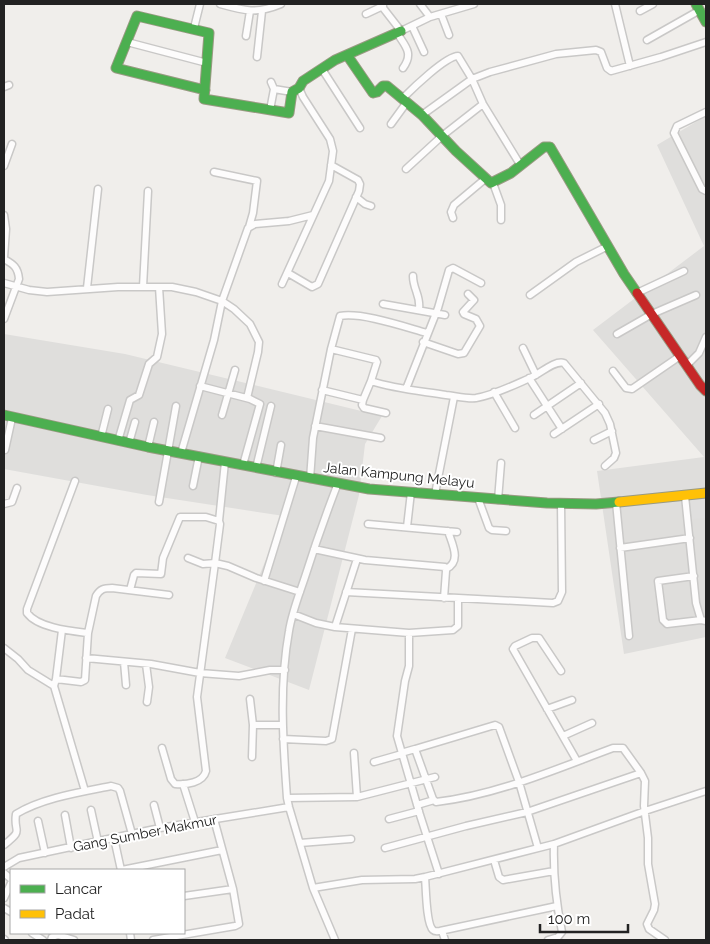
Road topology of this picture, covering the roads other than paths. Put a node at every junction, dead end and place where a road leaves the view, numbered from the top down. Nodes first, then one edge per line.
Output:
1 (200, 4) edge
2 (220, 4) edge
3 (281, 4) edge
4 (420, 4) edge
5 (474, 4) edge
6 (615, 4) edge
7 (653, 4) edge
8 (381, 5) edge
9 (464, 5) edge
10 (698, 7) edge
11 (250, 11) junction
12 (262, 11) junction
13 (640, 11) dead end
14 (366, 14) dead end
15 (440, 14) junction
16 (430, 17) junction
17 (706, 22) edge
18 (412, 26) junction
19 (194, 28) dead end
20 (399, 32) junction
21 (449, 35) dead end
22 (246, 36) dead end
23 (647, 40) dead end
24 (126, 42) junction
25 (706, 42) edge
26 (424, 52) dead end
27 (347, 55) junction
28 (257, 57) dead end
29 (207, 63) junction
30 (630, 66) junction
31 (322, 68) junction
32 (403, 68) dead end
33 (472, 79) junction
34 (205, 90) junction
35 (296, 90) junction
36 (405, 100) junction
37 (483, 104) junction
38 (270, 110) junction
39 (706, 112) edge
40 (422, 114) junction
41 (391, 124) dead end
42 (360, 128) dead end
43 (442, 136) junction
44 (12, 144) dead end
45 (330, 165) junction
46 (4, 166) edge
47 (521, 166) junction
48 (406, 169) dead end
49 (214, 172) dead end
50 (489, 181) junction
51 (98, 188) dead end
52 (148, 191) dead end
53 (706, 191) edge
54 (356, 197) junction
55 (371, 206) dead end
56 (4, 215) edge
57 (313, 215) junction
58 (453, 218) dead end
59 (501, 220) dead end
60 (253, 221) junction
61 (608, 246) junction
62 (4, 258) edge
63 (684, 271) dead end
64 (288, 273) junction
65 (413, 276) dead end
66 (4, 283) edge
67 (481, 283) dead end
68 (282, 284) dead end
69 (17, 287) junction
70 (143, 287) junction
71 (159, 287) junction
72 (87, 288) junction
73 (637, 293) junction
74 (468, 294) dead end
75 (696, 295) dead end
76 (530, 296) dead end
77 (222, 301) junction
78 (383, 304) dead end
79 (419, 310) junction
80 (436, 314) junction
81 (652, 314) junction
82 (5, 315) edge
83 (444, 315) dead end
84 (427, 333) junction
85 (617, 334) dead end
86 (706, 337) edge
87 (423, 342) junction
88 (523, 348) dead end
89 (331, 349) junction
90 (680, 356) junction
91 (686, 365) junction
92 (235, 370) dead end
93 (613, 370) dead end
94 (536, 375) junction
95 (529, 378) junction
96 (370, 381) junction
97 (581, 383) junction
98 (200, 386) junction
99 (406, 389) junction
100 (322, 390) junction
101 (706, 391) edge
102 (229, 392) junction
103 (494, 392) junction
104 (454, 397) junction
105 (247, 398) junction
106 (363, 400) junction
107 (599, 404) junction
108 (176, 406) dead end
109 (271, 406) dead end
110 (547, 406) junction
111 (108, 408) dead end
112 (386, 412) dead end
113 (222, 415) dead end
114 (534, 415) dead end
115 (8, 416) edge
116 (135, 422) dead end
117 (154, 422) dead end
118 (315, 426) junction
119 (516, 428) dead end
120 (562, 429) junction
121 (612, 431) junction
122 (554, 434) dead end
123 (101, 437) junction
124 (381, 438) dead end
125 (594, 440) dead end
126 (118, 441) junction
127 (129, 443) junction
128 (281, 446) dead end
129 (148, 447) junction
130 (5, 450) dead end
131 (167, 451) junction
132 (181, 453) junction
133 (199, 456) junction
134 (225, 462) junction
135 (501, 463) dead end
136 (243, 465) junction
137 (605, 466) dead end
138 (256, 468) junction
139 (276, 473) junction
140 (296, 477) junction
141 (310, 479) junction
142 (75, 481) dead end
143 (338, 483) junction
144 (193, 486) dead end
145 (17, 488) dead end
146 (411, 492) junction
147 (706, 493) edge
148 (435, 494) junction
149 (685, 496) junction
150 (478, 498) junction
151 (498, 500) junction
152 (159, 502) dead end
153 (616, 502) junction
154 (561, 503) junction
155 (4, 504) edge
156 (219, 521) junction
157 (368, 524) dead end
158 (407, 527) junction
159 (448, 531) junction
160 (506, 531) dead end
161 (457, 532) dead end
162 (690, 538) junction
163 (620, 548) junction
164 (314, 549) junction
165 (188, 558) dead end
166 (357, 559) junction
167 (215, 563) junction
168 (446, 569) junction
169 (694, 576) junction
170 (264, 581) junction
171 (130, 590) junction
172 (300, 592) junction
173 (346, 592) junction
174 (170, 596) dead end
175 (444, 598) junction
176 (458, 599) junction
177 (293, 614) junction
178 (703, 620) edge
179 (335, 627) junction
180 (352, 628) junction
181 (62, 630) junction
182 (409, 633) junction
183 (88, 634) junction
184 (629, 636) dead end
185 (4, 649) edge
186 (86, 658) junction
187 (124, 662) junction
188 (146, 664) junction
189 (285, 670) junction
190 (561, 671) dead end
191 (200, 673) junction
192 (55, 682) junction
193 (126, 685) dead end
194 (250, 699) dead end
195 (572, 700) dead end
196 (147, 702) dead end
197 (547, 709) junction
198 (592, 723) dead end
199 (282, 724) junction
200 (253, 725) junction
201 (563, 736) junction
202 (283, 739) junction
203 (162, 748) dead end
204 (415, 748) junction
205 (354, 753) dead end
206 (402, 753) junction
207 (252, 757) dead end
208 (577, 761) junction
209 (374, 762) dead end
210 (642, 773) junction
211 (435, 777) dead end
212 (427, 779) junction
213 (519, 782) junction
214 (411, 783) junction
215 (183, 784) junction
216 (706, 791) edge
217 (84, 792) junction
218 (357, 797) junction
219 (287, 798) junction
220 (434, 800) junction
221 (154, 805) dead end
222 (289, 807) junction
223 (418, 808) junction
224 (91, 810) dead end
225 (645, 811) junction
226 (528, 812) junction
227 (65, 815) dead end
228 (214, 818) junction
229 (389, 819) dead end
230 (38, 821) dead end
231 (195, 822) junction
232 (160, 828) junction
233 (132, 834) junction
234 (427, 837) junction
235 (114, 838) junction
236 (351, 838) dead end
237 (98, 842) junction
238 (300, 843) junction
239 (554, 844) junction
240 (4, 845) edge
241 (71, 848) junction
242 (385, 848) dead end
243 (538, 848) junction
244 (222, 850) junction
245 (45, 853) junction
246 (494, 860) junction
247 (4, 866) edge
248 (122, 869) edge
249 (127, 869) edge
250 (554, 871) junction
251 (439, 874) junction
252 (425, 877) junction
253 (10, 885) edge
254 (313, 888) junction
255 (233, 889) junction
256 (185, 896) edge
257 (4, 898) edge
258 (557, 906) junction
259 (442, 931) junction
260 (51, 940) edge
261 (74, 940) edge
262 (153, 940) edge
263 (335, 940) edge
264 (444, 940) edge
265 (548, 940) edge
266 (665, 940) edge

1 - 19 street
2 - 11 street
3 - 12 street
4 - 16 street
5 - 9 street
6 - 30 street
7 - 13 street
8 - 14 street
8 - 20 street
9 - 15 street
10 - 17 street
10 - 23 street
11 - 12 street
11 - 22 street
12 - 28 street
15 - 16 street
15 - 21 street
16 - 18 street
18 - 20 street
18 - 26 street
20 - 27 street
20 - 32 street
24 - 29 street
24 - 29 street
24 - 34 street
25 - 30 street
27 - 31 street
27 - 36 street
29 - 34 street
30 - 33 street
31 - 35 street
31 - 42 street
33 - 36 street
33 - 37 street
33 - 40 street
34 - 38 street
35 - 38 street
35 - 38 street
35 - 45 street
36 - 40 street
36 - 41 street
37 - 43 street
37 - 47 street
39 - 53 street
40 - 43 street
43 - 48 street
43 - 50 street
44 - 46 street
45 - 54 street
45 - 57 street
47 - 50 street
47 - 61 street
49 - 60 street
50 - 58 street
50 - 59 street
51 - 72 street
52 - 70 street
54 - 55 street
54 - 64 street
56 - 62 street
57 - 60 street
57 - 64 street
60 - 77 street
61 - 73 street
61 - 76 street
62 - 69 street
63 - 73 street
64 - 68 street
65 - 79 street
66 - 69 street
67 - 80 street
69 - 72 street
69 - 82 street
70 - 71 street
70 - 72 street
71 - 77 street
71 - 126 street
73 - 81 street
74 - 87 street
75 - 81 street
77 - 98 street
77 - 105 street
78 - 79 street
79 - 80 street
80 - 83 street
80 - 84 street
81 - 85 street
81 - 90 street
84 - 87 street
84 - 89 street
86 - 91 street
87 - 99 street
88 - 94 street
89 - 96 street
89 - 100 street
90 - 91 street
90 - 93 street
91 - 101 street
92 - 102 street
94 - 95 street
94 - 97 street
95 - 103 street
95 - 110 street
96 - 99 street
96 - 106 street
97 - 107 street
97 - 110 street
98 - 102 street
98 - 132 street
99 - 104 street
100 - 106 street
100 - 118 street
102 - 105 street
102 - 113 street
103 - 104 street
103 - 119 street
104 - 148 street
105 - 136 street
106 - 112 street
107 - 120 street
107 - 121 street
108 - 131 street
109 - 138 street
110 - 114 street
110 - 120 street
111 - 123 street
115 - 123 street, Jalan Kampung Melayu
115 - 130 street
116 - 127 street
117 - 129 street
118 - 124 street
118 - 141 street
120 - 122 street
121 - 125 street
121 - 137 street
123 - 126 street, Jalan Kampung Melayu
126 - 127 street, Jalan Kampung Melayu
127 - 129 street, Jalan Kampung Melayu
128 - 139 street
129 - 131 street, Jalan Kampung Melayu
131 - 132 street, Jalan Kampung Melayu
131 - 152 street
132 - 133 street, Jalan Kampung Melayu
133 - 134 street, Jalan Kampung Melayu
133 - 144 street
134 - 136 street, Jalan Kampung Melayu
134 - 156 street
135 - 151 street
136 - 138 street, Jalan Kampung Melayu
138 - 139 street, Jalan Kampung Melayu
139 - 140 street, Jalan Kampung Melayu
140 - 141 street, Jalan Kampung Melayu
140 - 170 street
141 - 143 street, Jalan Kampung Melayu
142 - 181 street
143 - 146 street, Jalan Kampung Melayu
143 - 164 street
145 - 155 street
146 - 148 street, Jalan Kampung Melayu
146 - 158 street
147 - 149 street, Jalan Kampung Melayu
148 - 150 street, Jalan Kampung Melayu
149 - 153 street, Jalan Kampung Melayu
149 - 162 street
150 - 151 street, Jalan Kampung Melayu
150 - 160 street
151 - 154 street, Jalan Kampung Melayu
153 - 154 street, Jalan Kampung Melayu
153 - 163 street
154 - 176 street
156 - 167 street
156 - 171 street
157 - 158 street
158 - 159 street
159 - 161 street
159 - 168 street
162 - 163 street
162 - 169 street
163 - 184 street
164 - 166 street
164 - 172 street
165 - 167 street
166 - 168 street
166 - 173 street
167 - 170 street
167 - 191 street
168 - 175 street
169 - 178 street
169 - 178 street
170 - 172 street
171 - 174 street
171 - 183 street
172 - 177 street
173 - 175 street
173 - 179 street
175 - 176 street
176 - 182 street
177 - 179 street
177 - 189 street
179 - 180 street
180 - 182 street
180 - 202 street
181 - 183 street
181 - 192 street
182 - 206 street
183 - 186 street
185 - 192 street
186 - 187 street
186 - 192 street
187 - 188 street
187 - 193 street
188 - 191 street
188 - 196 street
189 - 191 street
189 - 199 street
190 - 197 street
191 - 215 street
192 - 217 street
194 - 200 street
195 - 197 street
197 - 201 street
198 - 201 street
199 - 200 street
199 - 202 street
200 - 207 street
201 - 208 street
202 - 219 street
203 - 215 street
204 - 206 street
204 - 212 street
204 - 213 street
205 - 218 street
206 - 209 street
206 - 214 street
208 - 210 street
208 - 213 street
210 - 225 street
210 - 226 street
211 - 212 street
212 - 214 street
212 - 220 street
213 - 220 street
213 - 226 street
214 - 218 street
214 - 223 street
215 - 231 street
216 - 225 street
217 - 233 street
217 - 240 street
218 - 219 street
219 - 222 street
220 - 223 street
221 - 232 street
222 - 228 street, Gang Sumber Makmur
222 - 238 street
223 - 229 street
223 - 234 street
224 - 237 street
225 - 239 street
225 - 266 street
226 - 234 street
226 - 243 street
227 - 241 street
228 - 231 street, Gang Sumber Makmur
228 - 244 street
230 - 245 street
231 - 232 street, Gang Sumber Makmur
232 - 233 street, Gang Sumber Makmur
233 - 235 street, Gang Sumber Makmur
234 - 242 street
234 - 251 street
235 - 237 street, Gang Sumber Makmur
235 - 248 street
236 - 238 street
237 - 241 street, Gang Sumber Makmur
238 - 254 street
239 - 243 street
239 - 250 street
241 - 245 street, Gang Sumber Makmur
243 - 246 street
244 - 249 street
244 - 255 street
245 - 247 street, Gang Sumber Makmur
246 - 250 street
246 - 251 street
250 - 258 street
251 - 252 street
252 - 254 street
252 - 259 street
253 - 257 street
254 - 263 street
255 - 256 street
255 - 262 street
258 - 259 street
258 - 265 street
259 - 264 street
260 - 261 street

